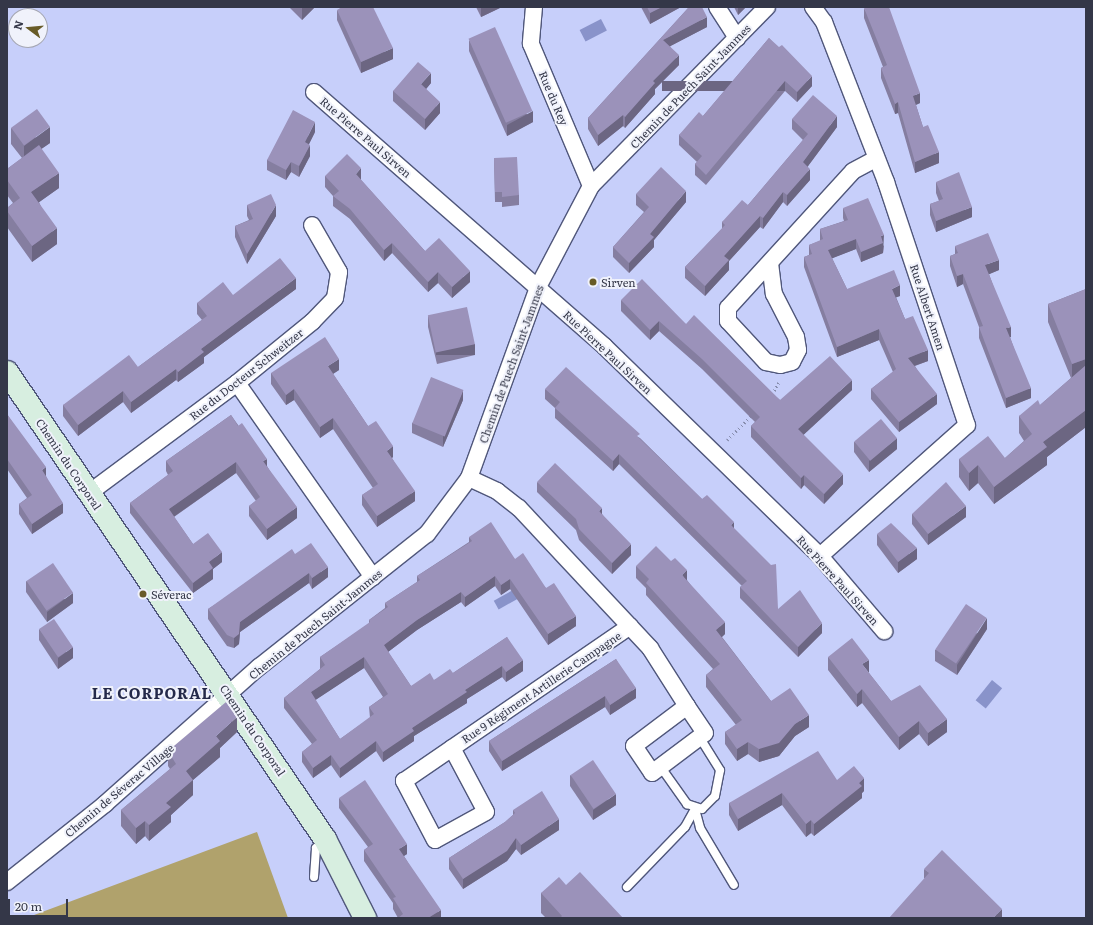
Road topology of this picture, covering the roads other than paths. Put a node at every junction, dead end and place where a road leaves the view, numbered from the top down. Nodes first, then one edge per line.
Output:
1 (534, 7) edge
2 (717, 7) edge
3 (767, 7) edge
4 (813, 7) edge
5 (737, 38) junction
6 (314, 92) dead end
7 (876, 159) junction
8 (591, 186) junction
9 (312, 225) dead end
10 (770, 263) junction
11 (538, 287) junction
12 (7, 372) edge
13 (236, 383) junction
14 (469, 478) junction
15 (89, 492) junction
16 (820, 556) junction
17 (373, 577) junction
18 (630, 626) junction
19 (884, 631) dead end
20 (230, 695) junction
21 (687, 706) junction
22 (699, 737) junction
23 (452, 748) junction
24 (660, 766) junction
25 (694, 809) junction
26 (325, 840) junction
27 (314, 877) dead end
28 (7, 882) edge
29 (734, 885) dead end
30 (627, 887) dead end
31 (365, 918) edge

1 - 8 street, Rue du Rey
2 - 5 street
3 - 5 street, Chemin de Puech Saint-Jammes
4 - 7 street, Rue Albert Amen
5 - 8 street, Chemin de Puech Saint-Jammes
6 - 11 street, Rue Pierre Paul Sirven
7 - 10 street
7 - 16 street, Rue Albert Amen
8 - 11 street, Chemin de Puech Saint-Jammes
9 - 13 street, Rue du Docteur Schweitzer
10 - 10 street
11 - 14 street, Chemin de Puech Saint-Jammes
11 - 16 street, Rue Pierre Paul Sirven
12 - 15 street, Chemin du Corporal
13 - 15 street, Rue du Docteur Schweitzer
13 - 17 street
14 - 17 street, Chemin de Puech Saint-Jammes
14 - 18 street, Rue 9 Régiment Artillerie Campagne
15 - 20 street, Chemin du Corporal
16 - 19 street, Rue Pierre Paul Sirven
17 - 20 street, Chemin de Puech Saint-Jammes
18 - 21 street, Rue 9 Régiment Artillerie Campagne
18 - 23 street, Rue 9 Régiment Artillerie Campagne
20 - 26 street, Chemin du Corporal
20 - 28 street, Chemin de Séverac Village
21 - 22 street, Rue 9 Régiment Artillerie Campagne
21 - 24 street
22 - 24 street
22 - 25 lane
23 - 23 street, Rue 9 Régiment Artillerie Campagne
24 - 25 lane
25 - 29 lane
25 - 30 lane
26 - 27 lane
26 - 31 street, Chemin du Corporal

